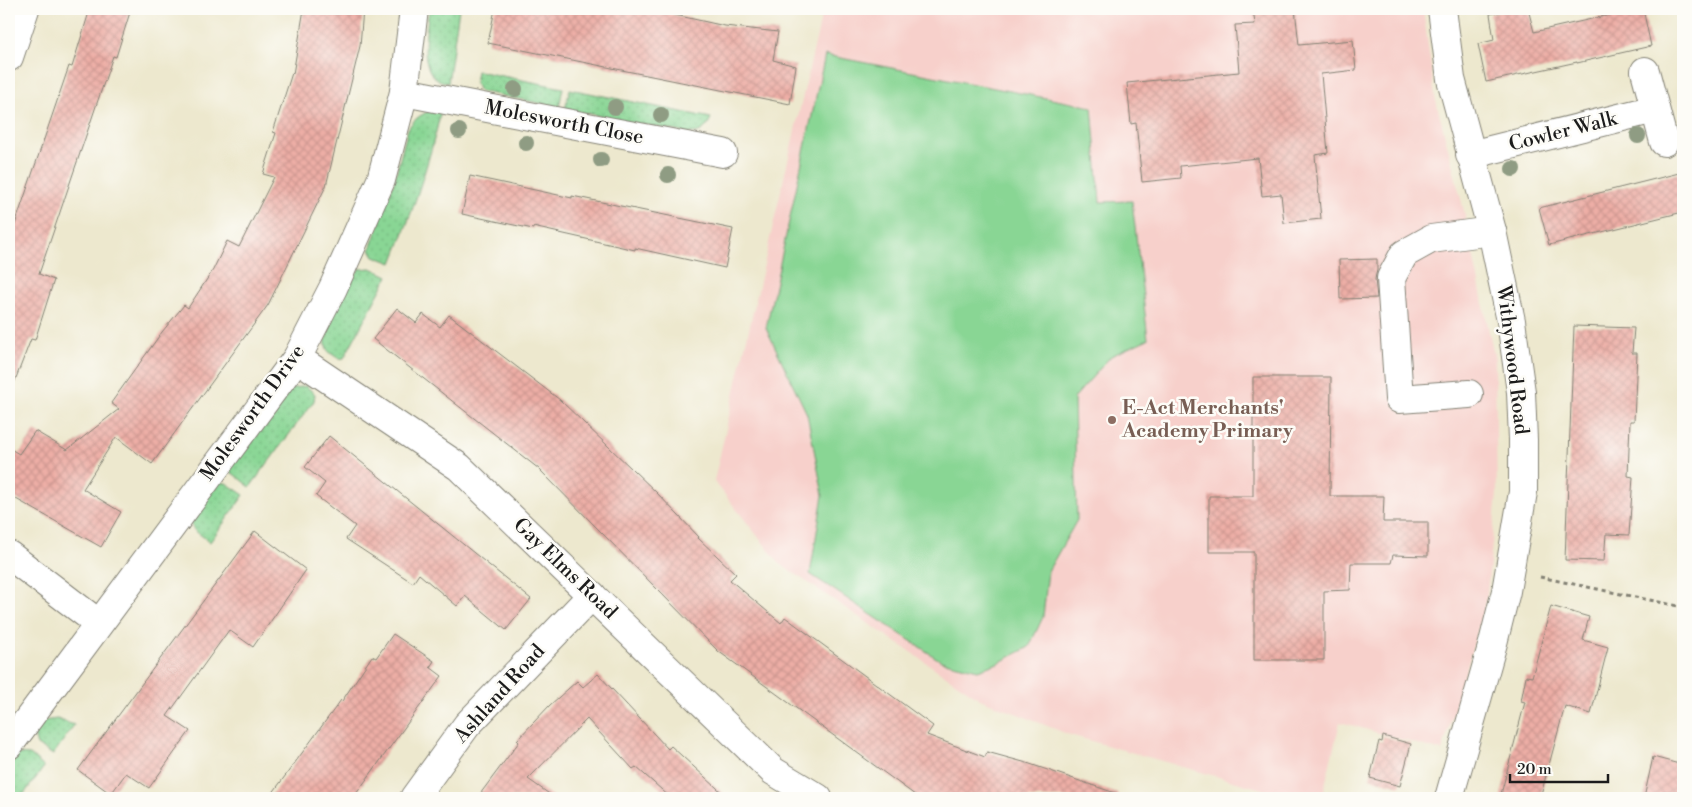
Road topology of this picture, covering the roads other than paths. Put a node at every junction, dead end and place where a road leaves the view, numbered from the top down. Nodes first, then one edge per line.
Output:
1 (25, 9) edge
2 (414, 9) edge
3 (1442, 9) edge
4 (9, 57) edge
5 (1645, 71) dead end
6 (404, 92) junction
7 (1655, 109) junction
8 (1664, 142) dead end
9 (723, 153) dead end
10 (1470, 155) junction
11 (1492, 231) junction
12 (297, 358) junction
13 (1469, 394) dead end
14 (9, 556) edge
15 (592, 594) junction
16 (98, 623) junction
17 (9, 745) edge
18 (414, 798) edge
19 (818, 798) edge
20 (1449, 798) edge

1 - 4 street
2 - 6 street, Molesworth Drive
3 - 10 street, Withywood Road
5 - 7 street
6 - 9 street, Molesworth Close
6 - 12 street, Molesworth Drive
7 - 8 street
7 - 10 street, Cowler Walk
10 - 11 street, Withywood Road
11 - 13 street
11 - 20 street, Withywood Road
12 - 15 street, Gay Elms Road
12 - 16 street, Molesworth Drive
14 - 16 street
15 - 18 street, Ashland Road
15 - 19 street, Gay Elms Road
16 - 17 street, Molesworth Drive

